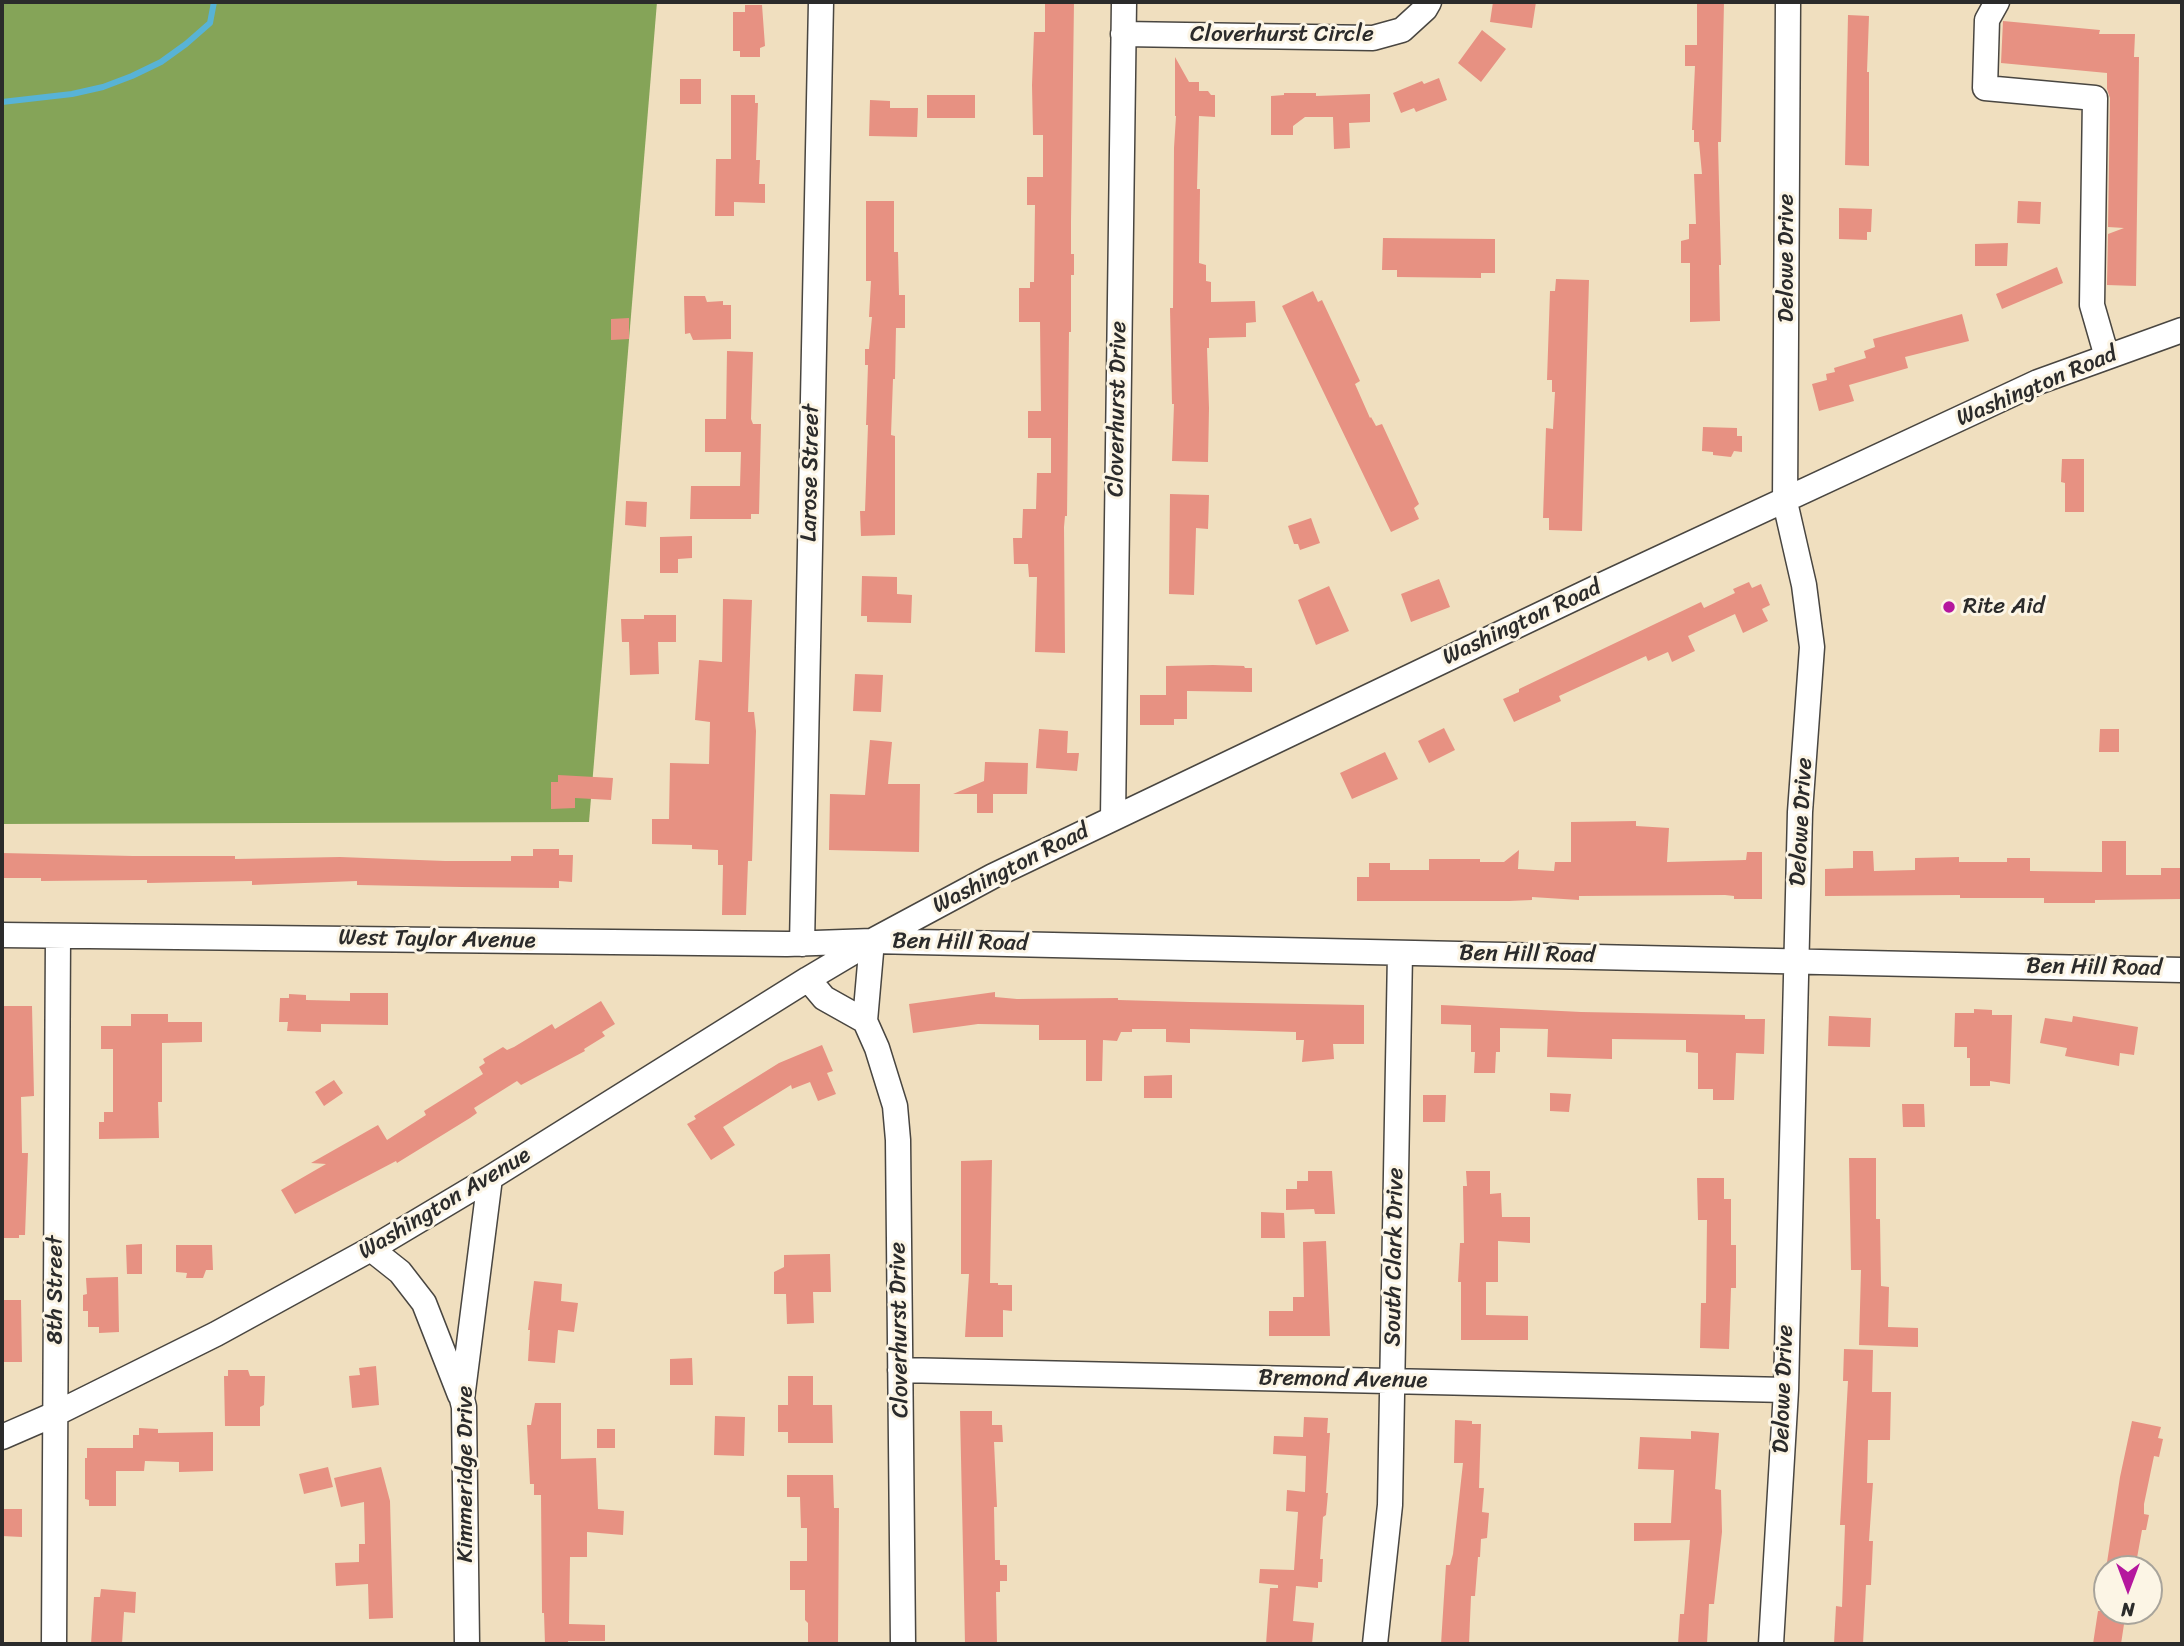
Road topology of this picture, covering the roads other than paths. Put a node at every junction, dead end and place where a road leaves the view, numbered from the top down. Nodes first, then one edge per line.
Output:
1 (821, 2) edge
2 (1124, 2) edge
3 (1429, 2) edge
4 (1788, 2) edge
5 (1997, 2) edge
6 (1123, 34) junction
7 (2182, 330) edge
8 (2107, 357) junction
9 (1785, 502) junction
10 (1114, 817) junction
11 (2, 936) edge
12 (58, 936) junction
13 (872, 941) junction
14 (802, 944) junction
15 (1400, 953) junction
16 (1797, 961) junction
17 (2182, 970) edge
18 (808, 979) junction
19 (865, 1021) junction
20 (490, 1178) junction
21 (371, 1249) junction
22 (900, 1370) junction
23 (1393, 1381) junction
24 (1786, 1391) junction
25 (461, 1399) junction
26 (55, 1414) junction
27 (2, 1437) edge
28 (54, 1644) edge
29 (467, 1644) edge
30 (903, 1644) edge
31 (1375, 1644) edge
32 (1771, 1644) edge

1 - 14 street, Larose Street
2 - 6 street, Cloverhurst Drive
3 - 6 street, Cloverhurst Circle
4 - 9 street, Delowe Drive
5 - 8 street
6 - 10 street, Cloverhurst Drive
7 - 8 street, Washington Road
8 - 9 street, Washington Road
9 - 10 street, Washington Road
9 - 16 street, Delowe Drive
10 - 13 street, Washington Road
11 - 12 street, West Taylor Avenue
12 - 14 street, West Taylor Avenue
12 - 26 street, 8th Street
13 - 14 street, West Taylor Avenue
13 - 15 street, Ben Hill Road
13 - 18 street, Washington Avenue
13 - 19 street, Cloverhurst Drive
15 - 16 street, Ben Hill Road
15 - 23 street, South Clark Drive
16 - 17 street, Ben Hill Road
16 - 24 street, Delowe Drive
18 - 19 street
18 - 20 street, Washington Avenue
19 - 22 street, Cloverhurst Drive
20 - 21 street, Washington Avenue
20 - 25 street, Kimmeridge Drive
21 - 25 street
21 - 26 street, Washington Avenue
22 - 23 street, Bremond Avenue
22 - 30 street, Cloverhurst Drive
23 - 24 street, Bremond Avenue
23 - 31 street, South Clark Drive
24 - 32 street, Delowe Drive
25 - 29 street, Kimmeridge Drive
26 - 27 street, Washington Avenue
26 - 28 street, 8th Street

